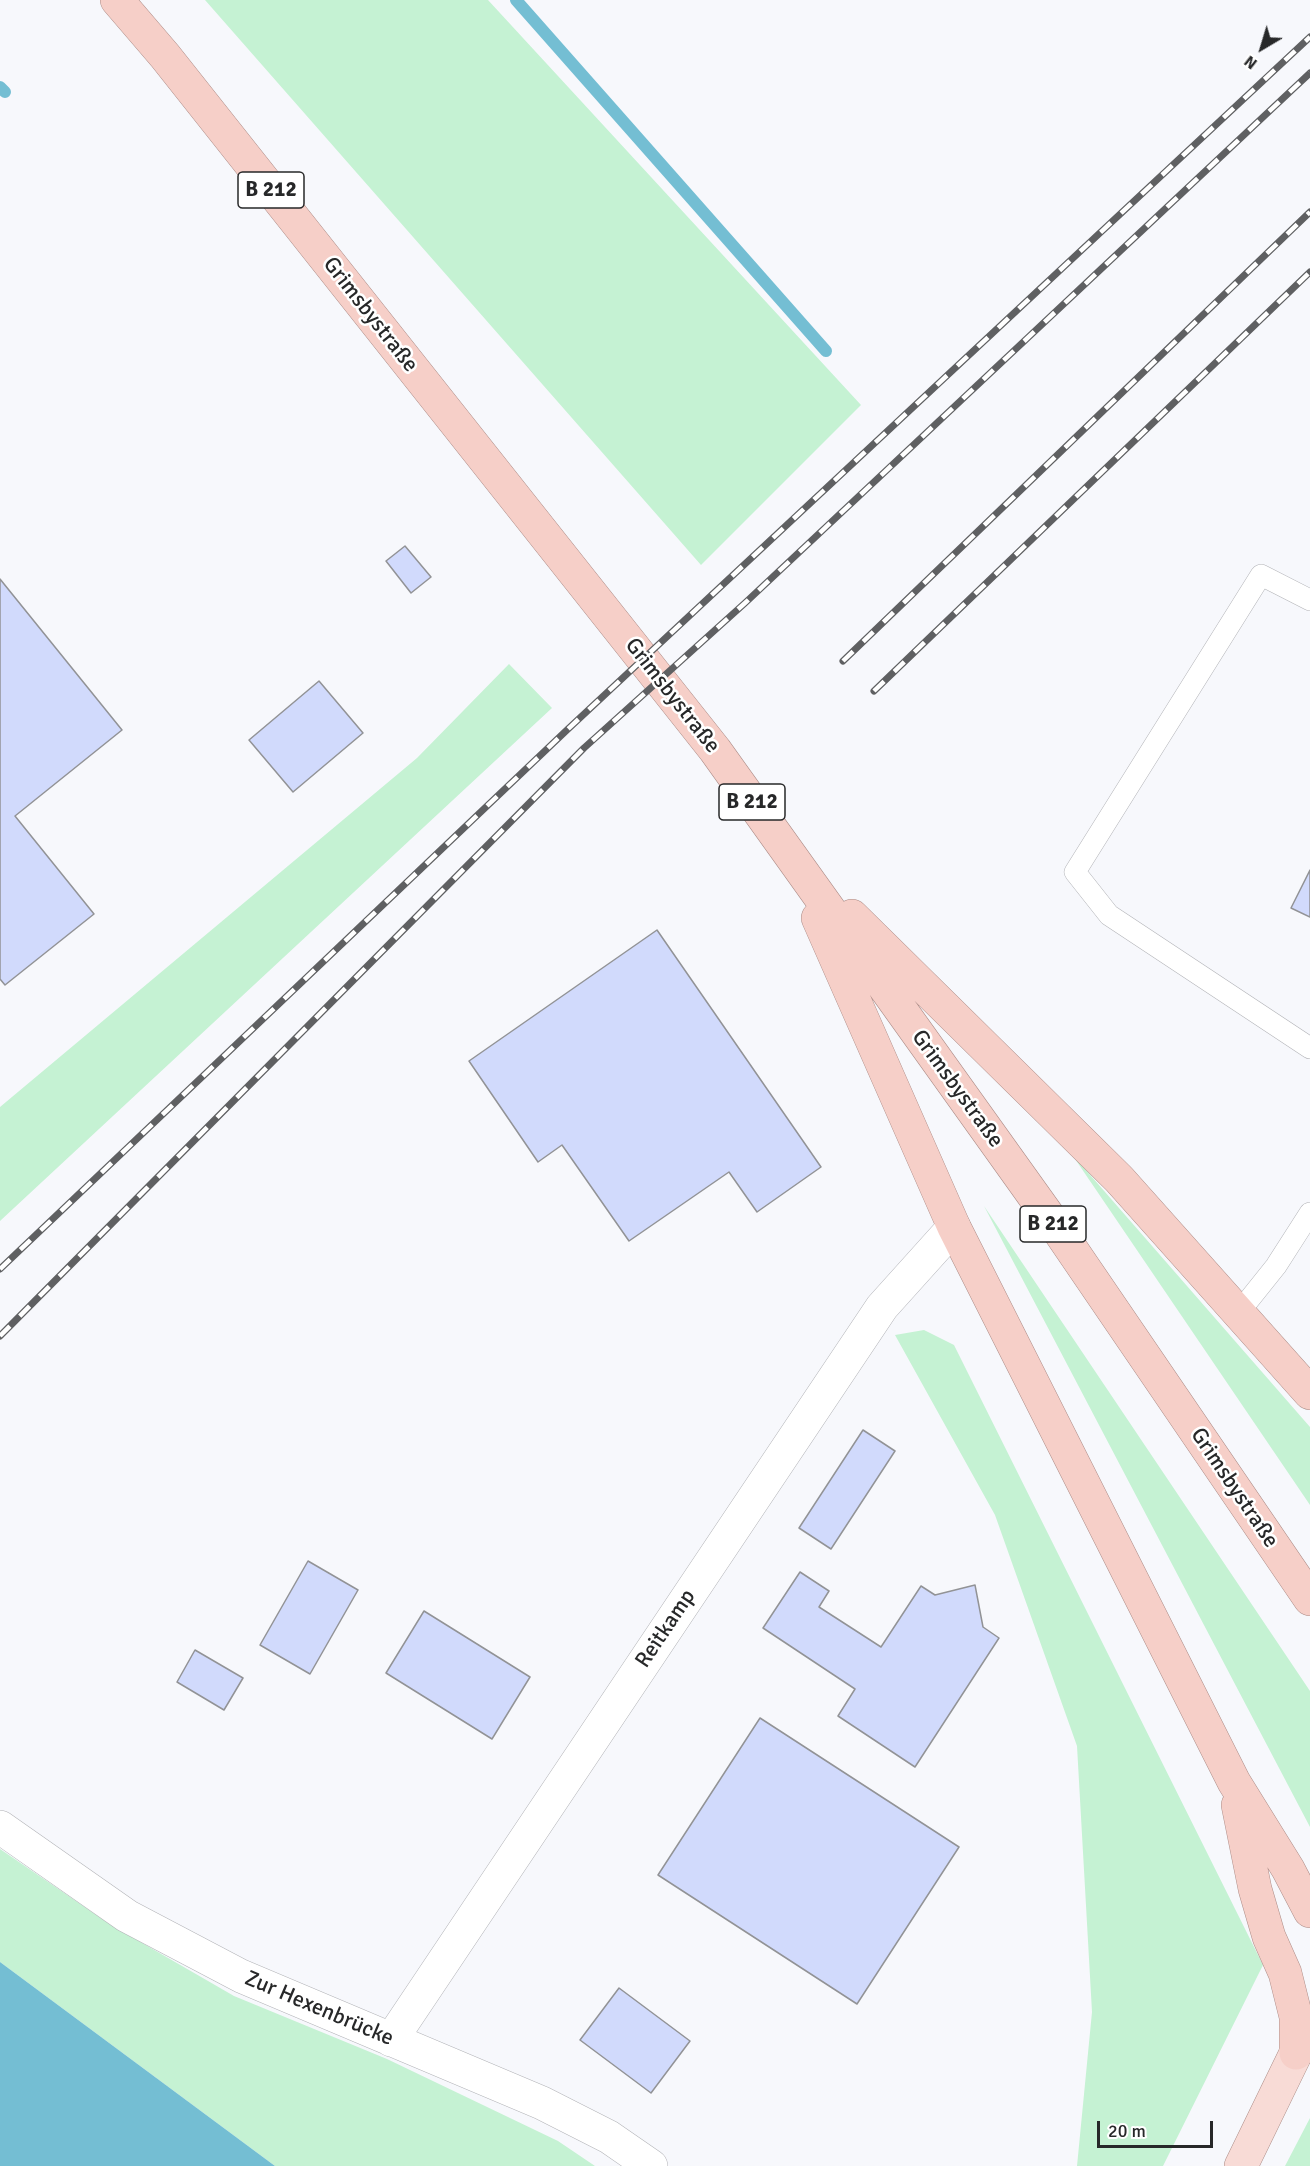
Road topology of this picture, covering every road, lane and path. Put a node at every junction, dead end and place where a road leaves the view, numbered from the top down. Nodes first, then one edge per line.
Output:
1 (117, 0) edge
2 (1310, 600) edge
3 (789, 854) junction
4 (1310, 1048) edge
5 (1310, 1213) edge
6 (954, 1227) junction
7 (1240, 1311) junction
8 (1310, 1393) edge
9 (1310, 1599) edge
10 (1233, 1782) junction
11 (0, 1827) edge
12 (1310, 1911) edge
13 (390, 2040) junction
14 (1303, 2042) edge
15 (651, 2166) edge
16 (1241, 2166) edge

1 - 3 highway, Grimsbystraße / B 212
2 - 4 lane
3 - 6 highway
3 - 7 highway
3 - 9 highway, Grimsbystraße / B 212
5 - 7 lane
6 - 10 highway
6 - 13 street, Reitkamp
7 - 8 highway
10 - 12 highway
10 - 14 highway
11 - 13 street, Zur Hexenbrücke
13 - 15 street, Zur Hexenbrücke
14 - 16 main road

